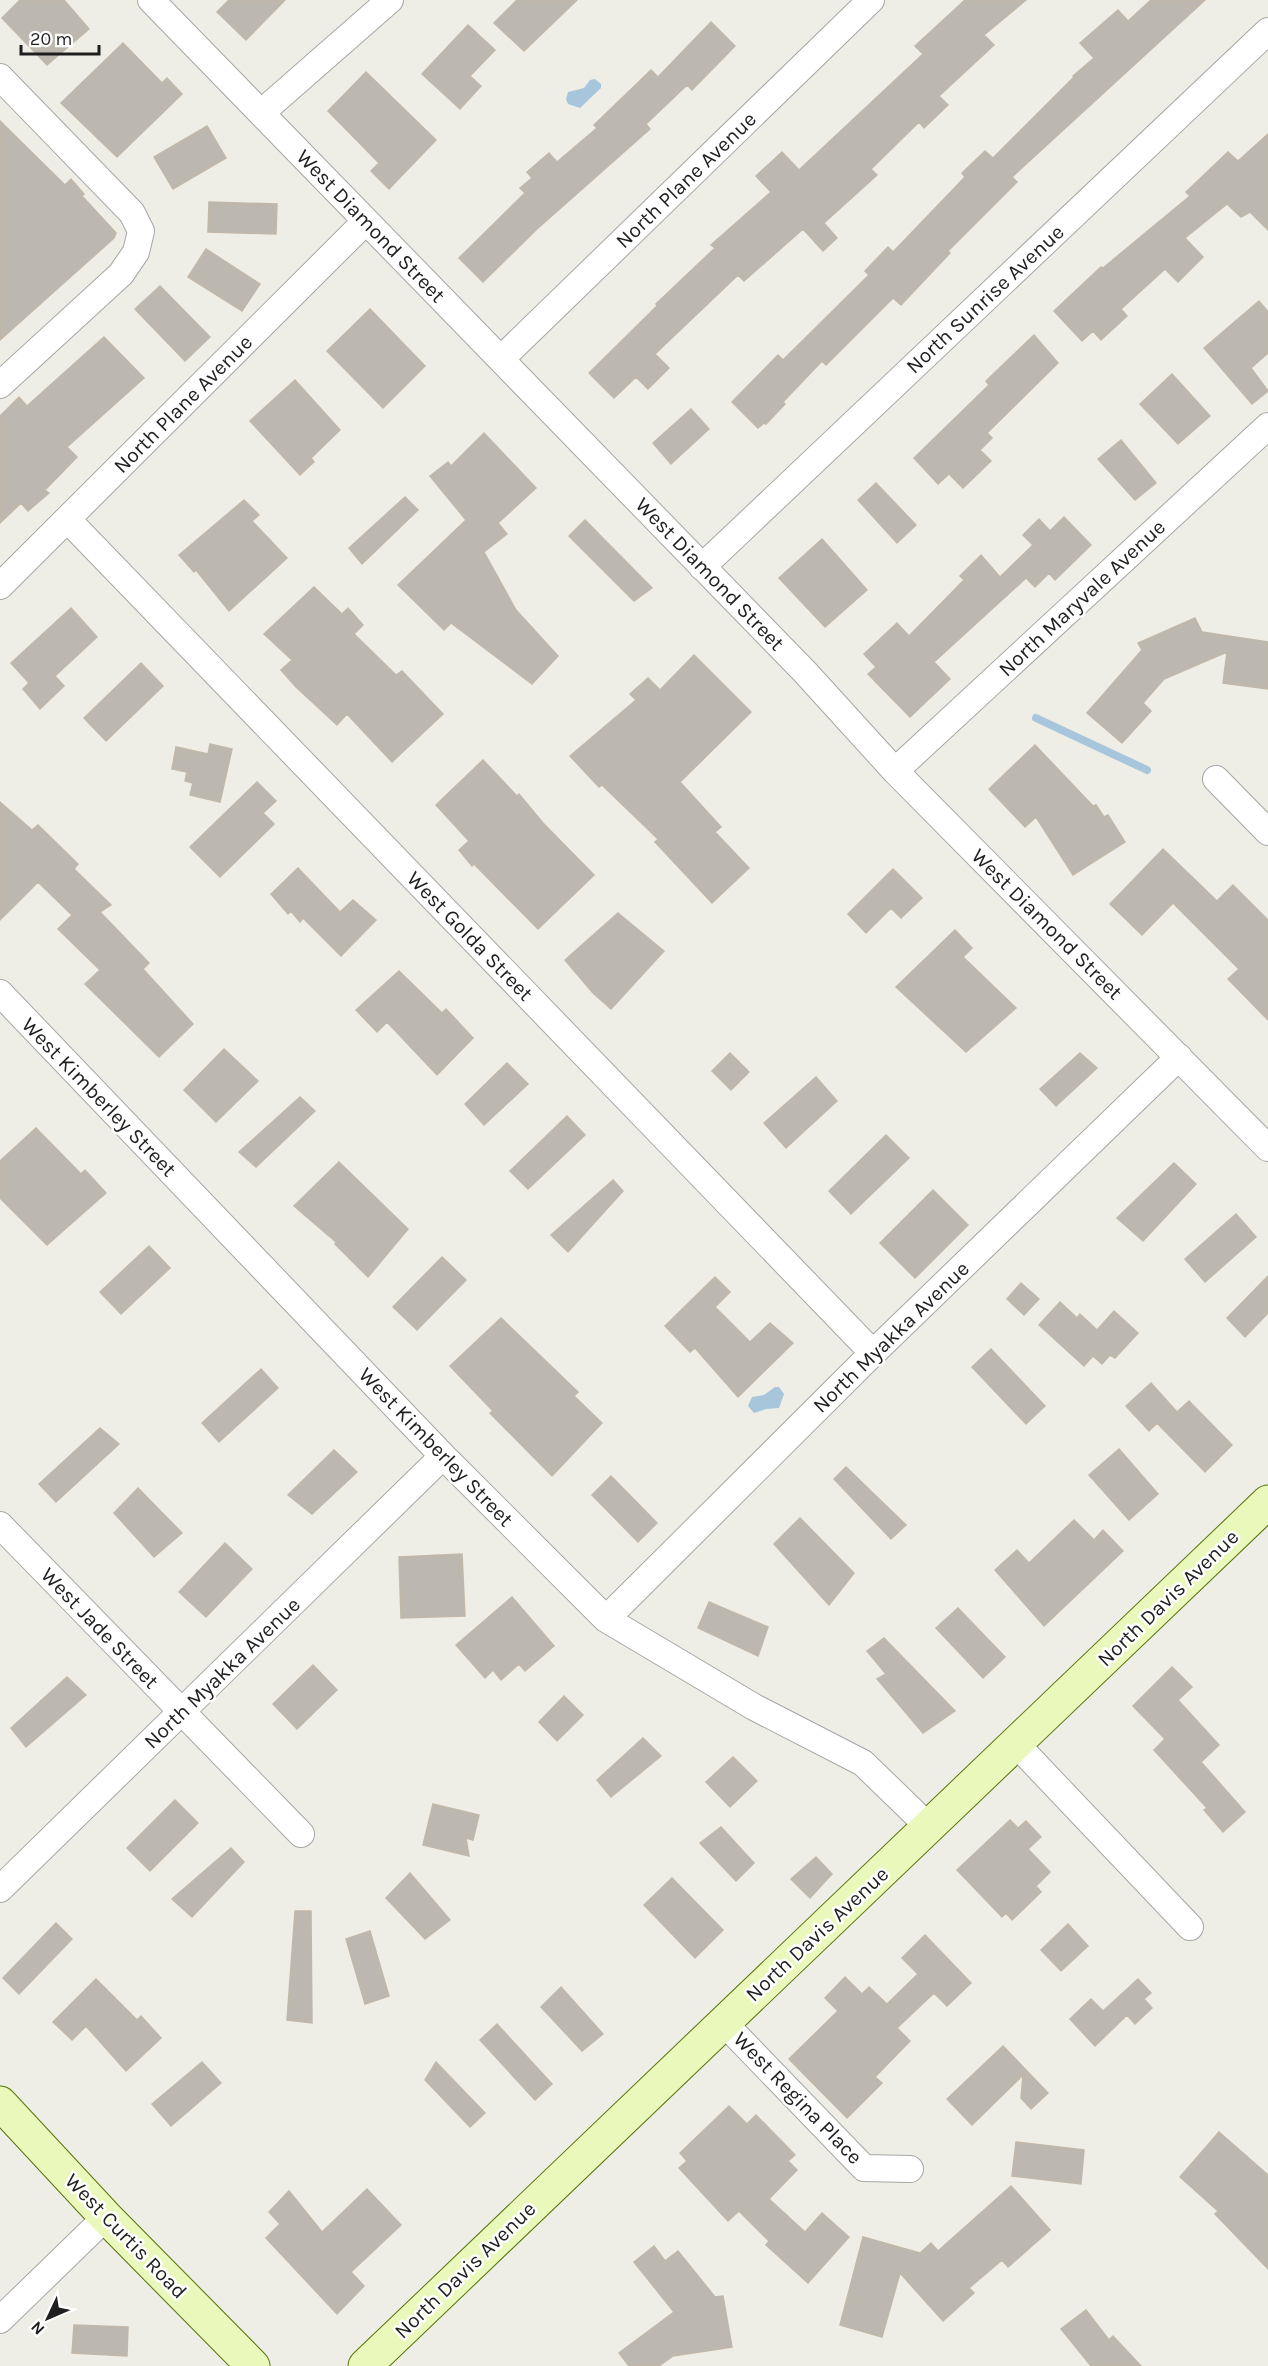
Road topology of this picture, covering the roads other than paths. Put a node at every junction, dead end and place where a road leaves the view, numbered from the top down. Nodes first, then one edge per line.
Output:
1 (151, 0) edge
2 (390, 0) edge
3 (871, 0) edge
4 (1268, 31) edge
5 (0, 76) edge
6 (261, 113) junction
7 (366, 221) junction
8 (501, 359) junction
9 (0, 385) edge
10 (1268, 426) edge
11 (68, 520) junction
12 (702, 567) junction
13 (0, 586) edge
14 (896, 771) junction
15 (1216, 779) dead end
16 (1268, 832) edge
17 (0, 993) edge
18 (1179, 1057) junction
19 (1268, 1148) edge
20 (873, 1353) junction
21 (443, 1456) junction
22 (1266, 1506) edge
23 (0, 1525) edge
24 (606, 1619) junction
25 (183, 1712) junction
26 (1016, 1744) junction
27 (930, 1828) junction
28 (301, 1834) dead end
29 (0, 1889) edge
30 (1190, 1927) dead end
31 (724, 2023) junction
32 (0, 2103) edge
33 (910, 2169) dead end
34 (106, 2217) junction
35 (0, 2320) edge
36 (253, 2366) edge
37 (365, 2366) edge

1 - 6 street, West Diamond Street
2 - 6 street
3 - 8 street, North Plane Avenue
4 - 12 street, North Sunrise Avenue
5 - 9 street
6 - 7 street, West Diamond Street
7 - 8 street, West Diamond Street
7 - 11 street, North Plane Avenue
8 - 12 street, West Diamond Street
10 - 14 street, North Maryvale Avenue
11 - 13 street, North Plane Avenue
11 - 20 street, West Golda Street
12 - 14 street, West Diamond Street
14 - 18 street, West Diamond Street
15 - 16 street
17 - 21 street, West Kimberley Street
18 - 19 street, West Diamond Street
18 - 20 street, North Myakka Avenue
20 - 24 street, North Myakka Avenue
21 - 24 street, West Kimberley Street
21 - 25 street, North Myakka Avenue
22 - 26 street, North Davis Avenue
23 - 25 street, West Jade Street
24 - 27 street, West Kimberley Street
25 - 28 street, West Jade Street
25 - 29 street, North Myakka Avenue
26 - 27 street, North Davis Avenue
26 - 30 street
27 - 31 street, North Davis Avenue
31 - 33 street, West Regina Place
31 - 37 street, North Davis Avenue
32 - 34 street, West Curtis Road
34 - 35 street
34 - 36 street, West Curtis Road

